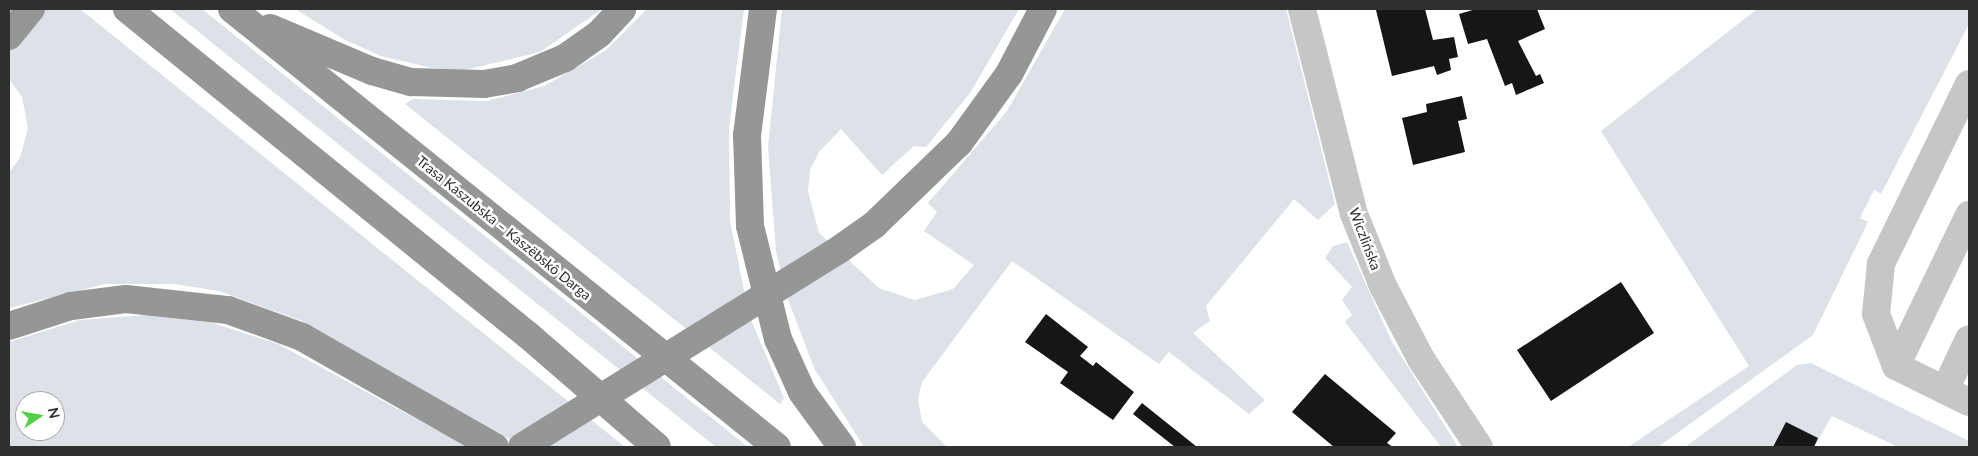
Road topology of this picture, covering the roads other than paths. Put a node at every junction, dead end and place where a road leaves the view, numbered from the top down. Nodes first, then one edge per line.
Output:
1 (31, 9) edge
2 (127, 9) edge
3 (622, 9) edge
4 (763, 9) edge
5 (1043, 9) edge
6 (1302, 9) edge
7 (235, 11) edge
8 (9, 36) edge
9 (1969, 84) edge
10 (1969, 215) edge
11 (9, 326) edge
12 (1969, 339) edge
13 (1896, 366) junction
14 (1945, 390) junction
15 (1969, 402) edge
16 (496, 447) edge
17 (522, 447) edge
18 (657, 447) edge
19 (777, 447) edge
20 (842, 447) edge
21 (1479, 447) edge

1 - 8 highway
2 - 18 highway
3 - 7 highway
4 - 20 highway
5 - 17 highway, bridge
6 - 21 street, Wiczlińska
7 - 19 highway, Trasa Kaszubska – Kaszëbskô Darga
9 - 13 street
10 - 13 street
11 - 16 highway
12 - 14 street
13 - 14 street
14 - 15 street

